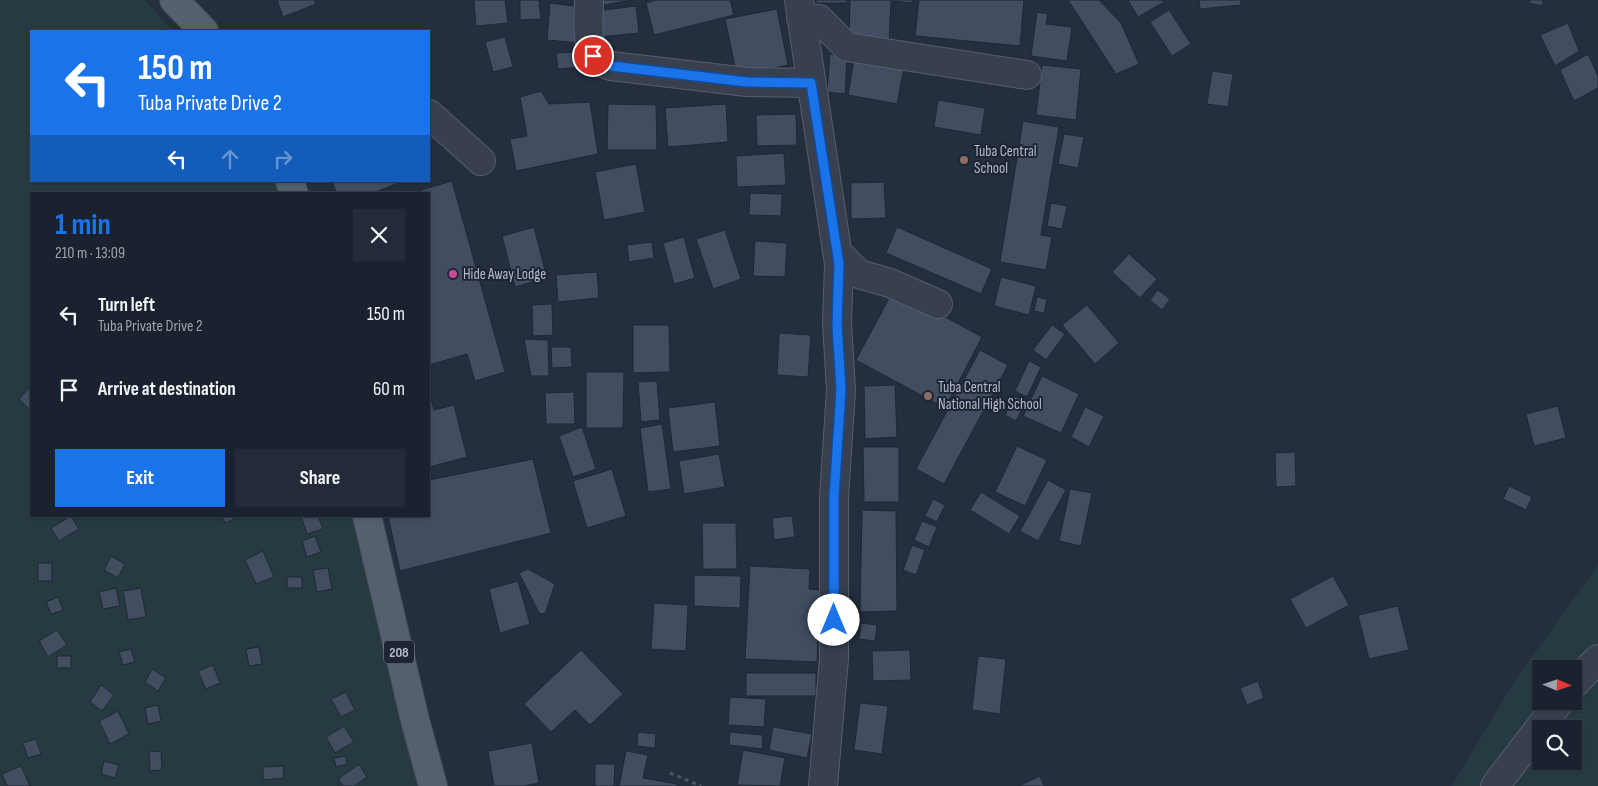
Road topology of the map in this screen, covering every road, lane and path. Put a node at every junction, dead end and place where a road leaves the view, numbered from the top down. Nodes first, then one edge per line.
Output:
1 (174, 0) edge
2 (589, 0) edge
3 (800, 9) edge
4 (203, 30) edge
5 (1026, 75) dead end
6 (811, 83) junction
7 (430, 115) edge
8 (481, 162) dead end
9 (838, 253) junction
10 (938, 304) dead end
11 (367, 517) edge
12 (1598, 658) edge
13 (1582, 675) edge
14 (1553, 710) edge
15 (670, 773) dead end
16 (433, 786) edge
17 (701, 786) edge
18 (823, 786) edge
19 (1495, 786) edge

1 - 4 main road
2 - 6 street
3 - 5 street
3 - 6 street
6 - 9 street
7 - 8 street
9 - 10 street
9 - 18 street
11 - 16 main road, 208
12 - 13 street
14 - 19 street
15 - 17 path

